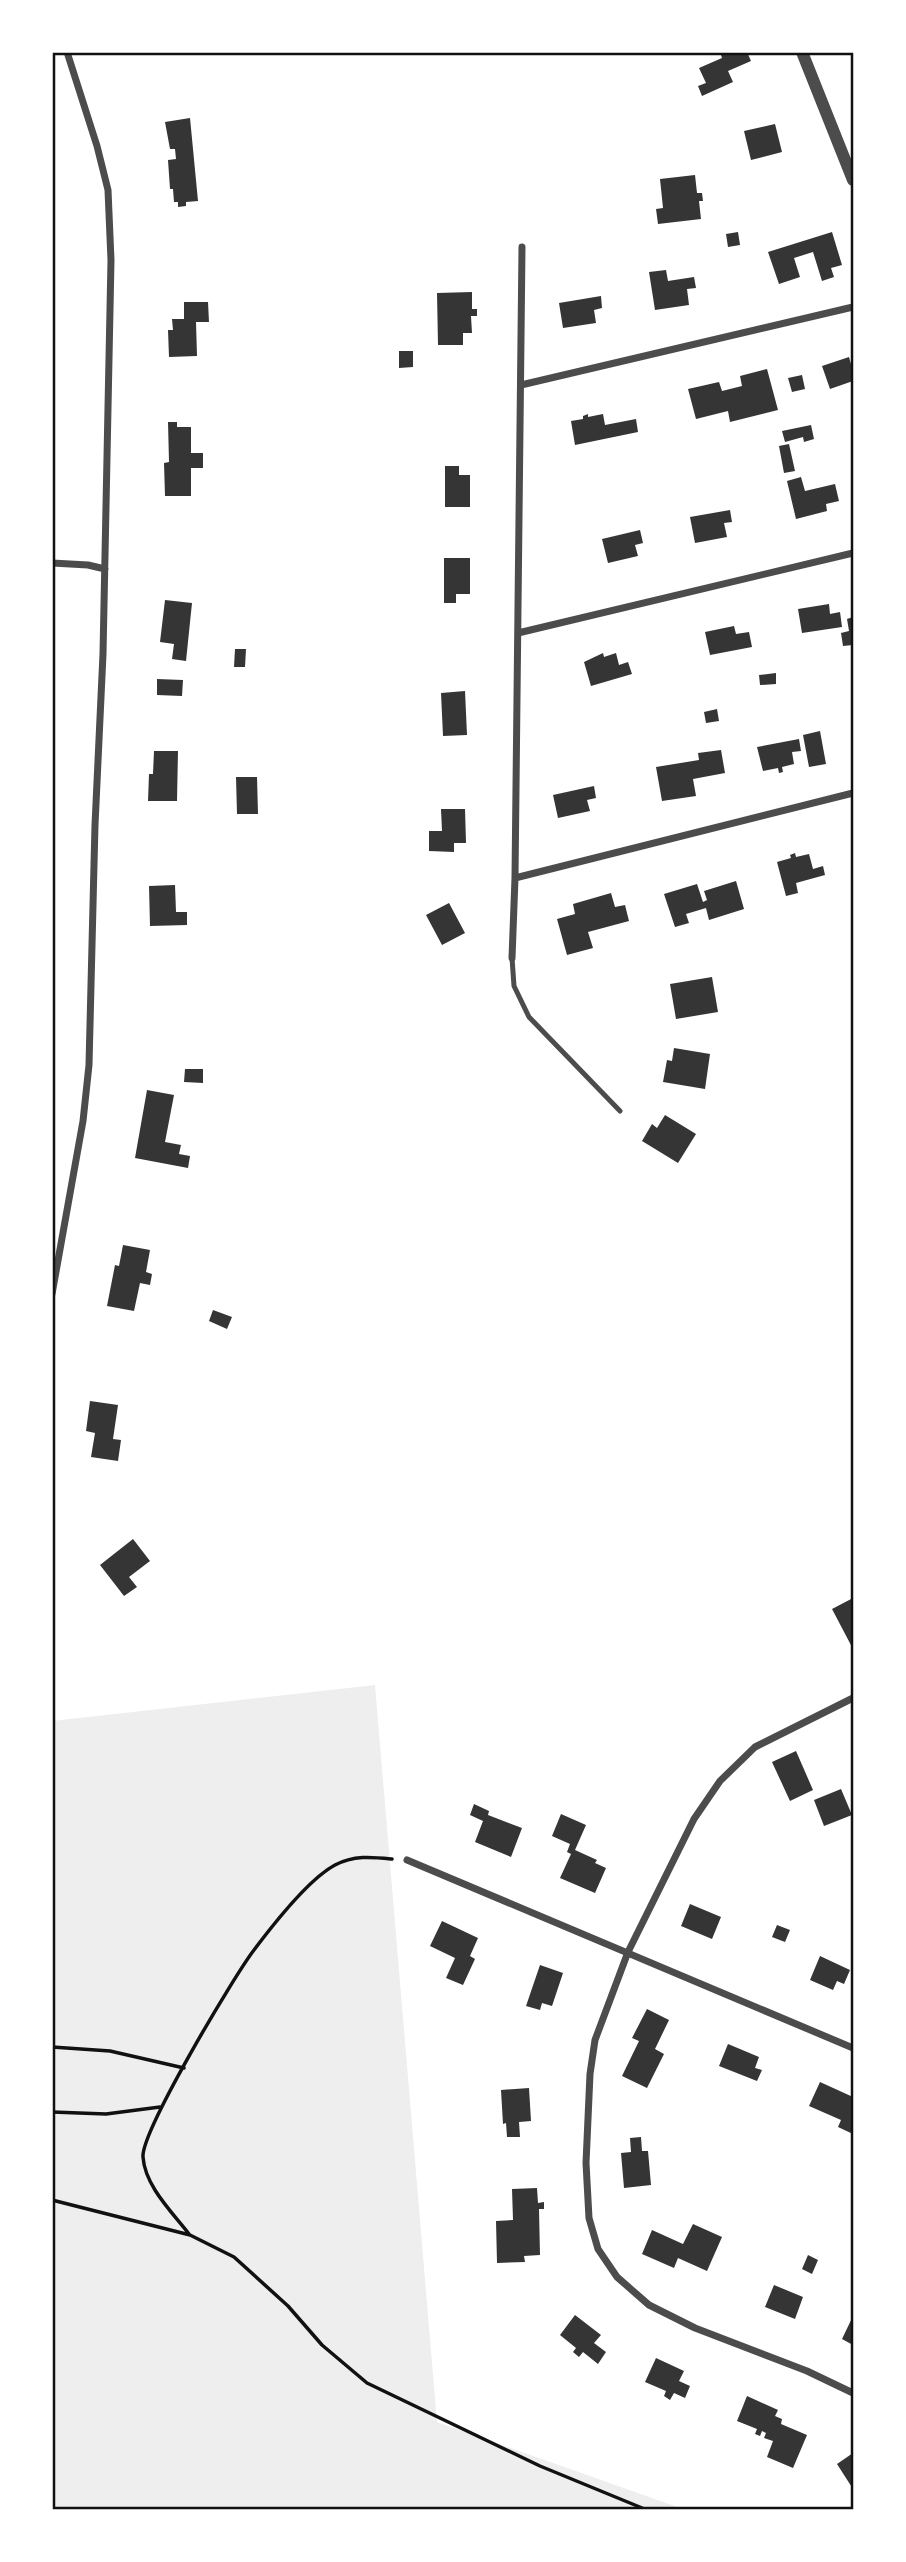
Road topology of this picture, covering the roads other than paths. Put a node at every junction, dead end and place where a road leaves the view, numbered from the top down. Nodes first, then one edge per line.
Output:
1 (67, 52) edge
2 (803, 52) edge
3 (853, 180) edge
4 (522, 247) dead end
5 (853, 307) edge
6 (521, 385) junction
7 (853, 554) edge
8 (52, 563) edge
9 (105, 569) junction
10 (518, 633) junction
11 (853, 793) edge
12 (515, 878) junction
13 (512, 958) joint
14 (620, 1111) dead end
15 (52, 1294) edge
16 (853, 1699) edge
17 (407, 1860) road end
18 (628, 1952) junction
19 (853, 2048) edge
20 (853, 2393) edge

1 - 9 street
2 - 3 street
4 - 6 street
5 - 6 street
6 - 10 street
7 - 10 street
8 - 9 street
9 - 15 street
10 - 12 street
11 - 12 street
12 - 13 street
13 - 14 lane
16 - 18 street
17 - 18 street
18 - 19 street
18 - 20 street

